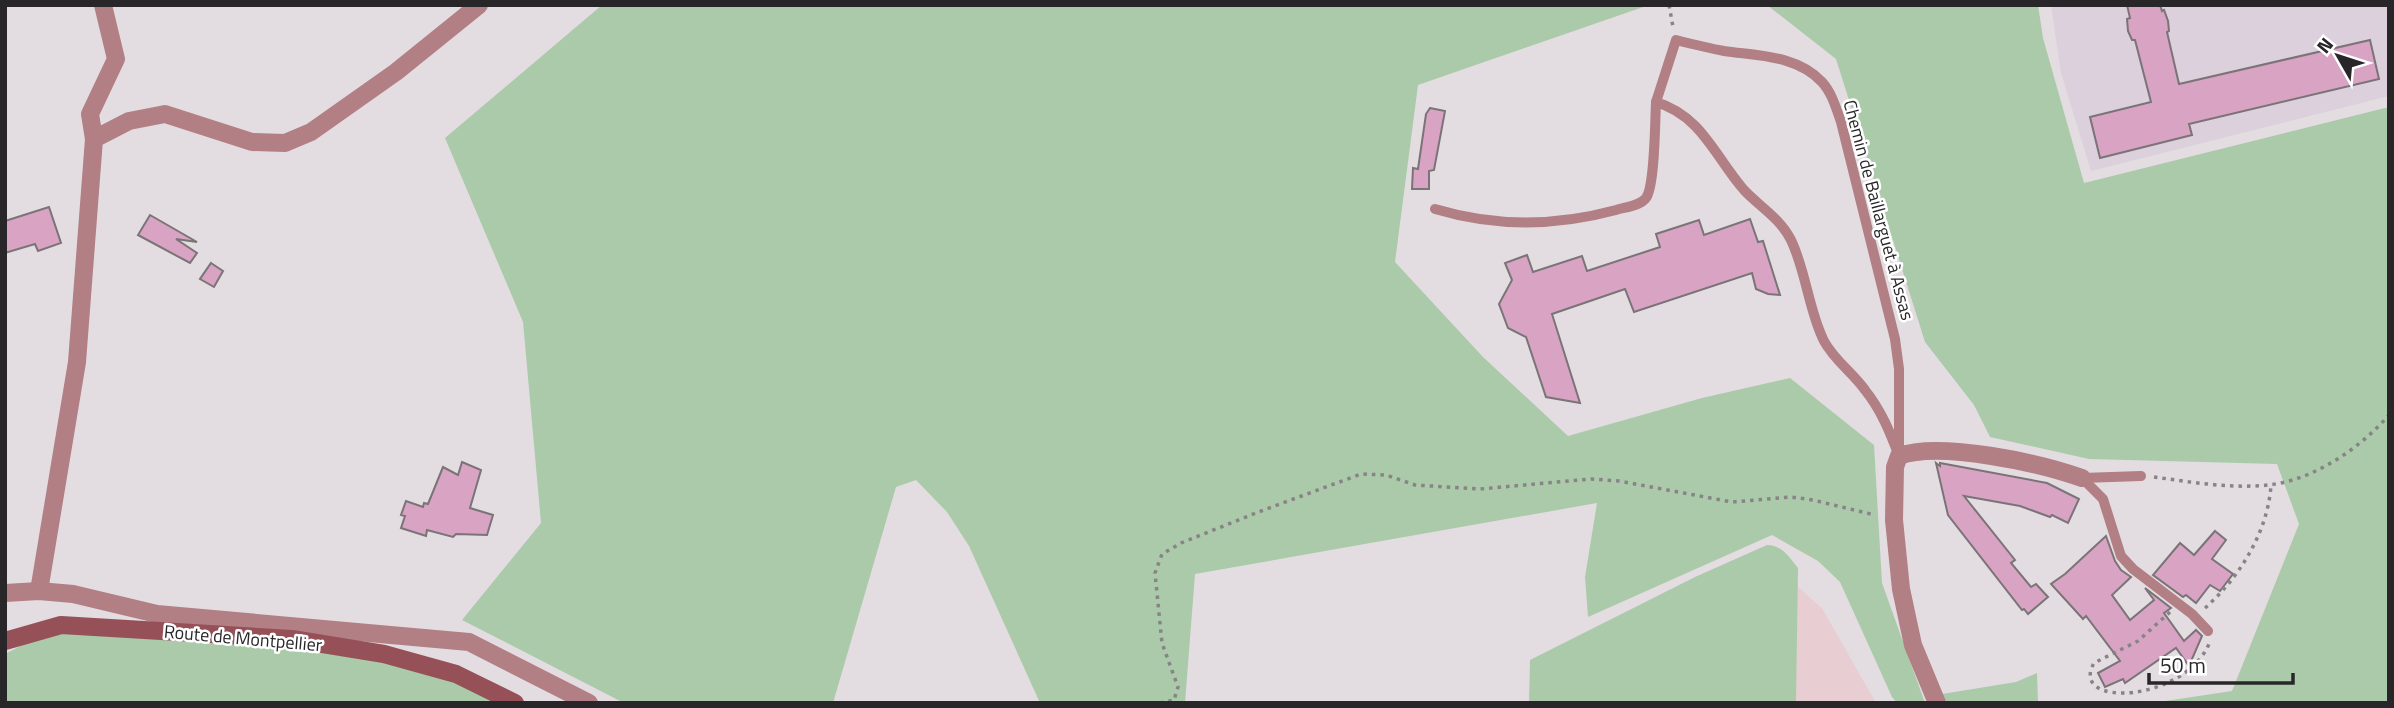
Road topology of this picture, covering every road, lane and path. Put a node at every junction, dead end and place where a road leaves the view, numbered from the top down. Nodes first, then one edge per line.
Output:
1 (103, 5) edge
2 (478, 5) edge
3 (1669, 5) edge
4 (1676, 40) junction
5 (1656, 102) junction
6 (94, 139) junction
7 (1435, 209) dead end
8 (2389, 415) edge
9 (1899, 456) junction
10 (2141, 476) joint
11 (2082, 478) junction
12 (2271, 485) junction
13 (1895, 520) junction
14 (39, 591) junction
15 (5, 593) edge
16 (2179, 603) junction
17 (2192, 614) junction
18 (2208, 631) joint
19 (5, 640) edge
20 (515, 703) edge
21 (589, 703) edge
22 (1160, 703) edge
23 (1937, 703) edge

1 - 6 street
2 - 6 street
3 - 4 path
4 - 5 lane
4 - 9 lane, Chemin de Baillarguet à Assas
5 - 7 lane
5 - 9 lane
6 - 14 street
8 - 12 path
9 - 11 street
9 - 13 street
10 - 11 lane
10 - 12 path
11 - 16 lane
12 - 17 path
13 - 22 path
13 - 23 street
14 - 15 street
14 - 21 street
16 - 17 lane
16 - 18 path
17 - 18 lane
19 - 20 main road, Route de Montpellier

